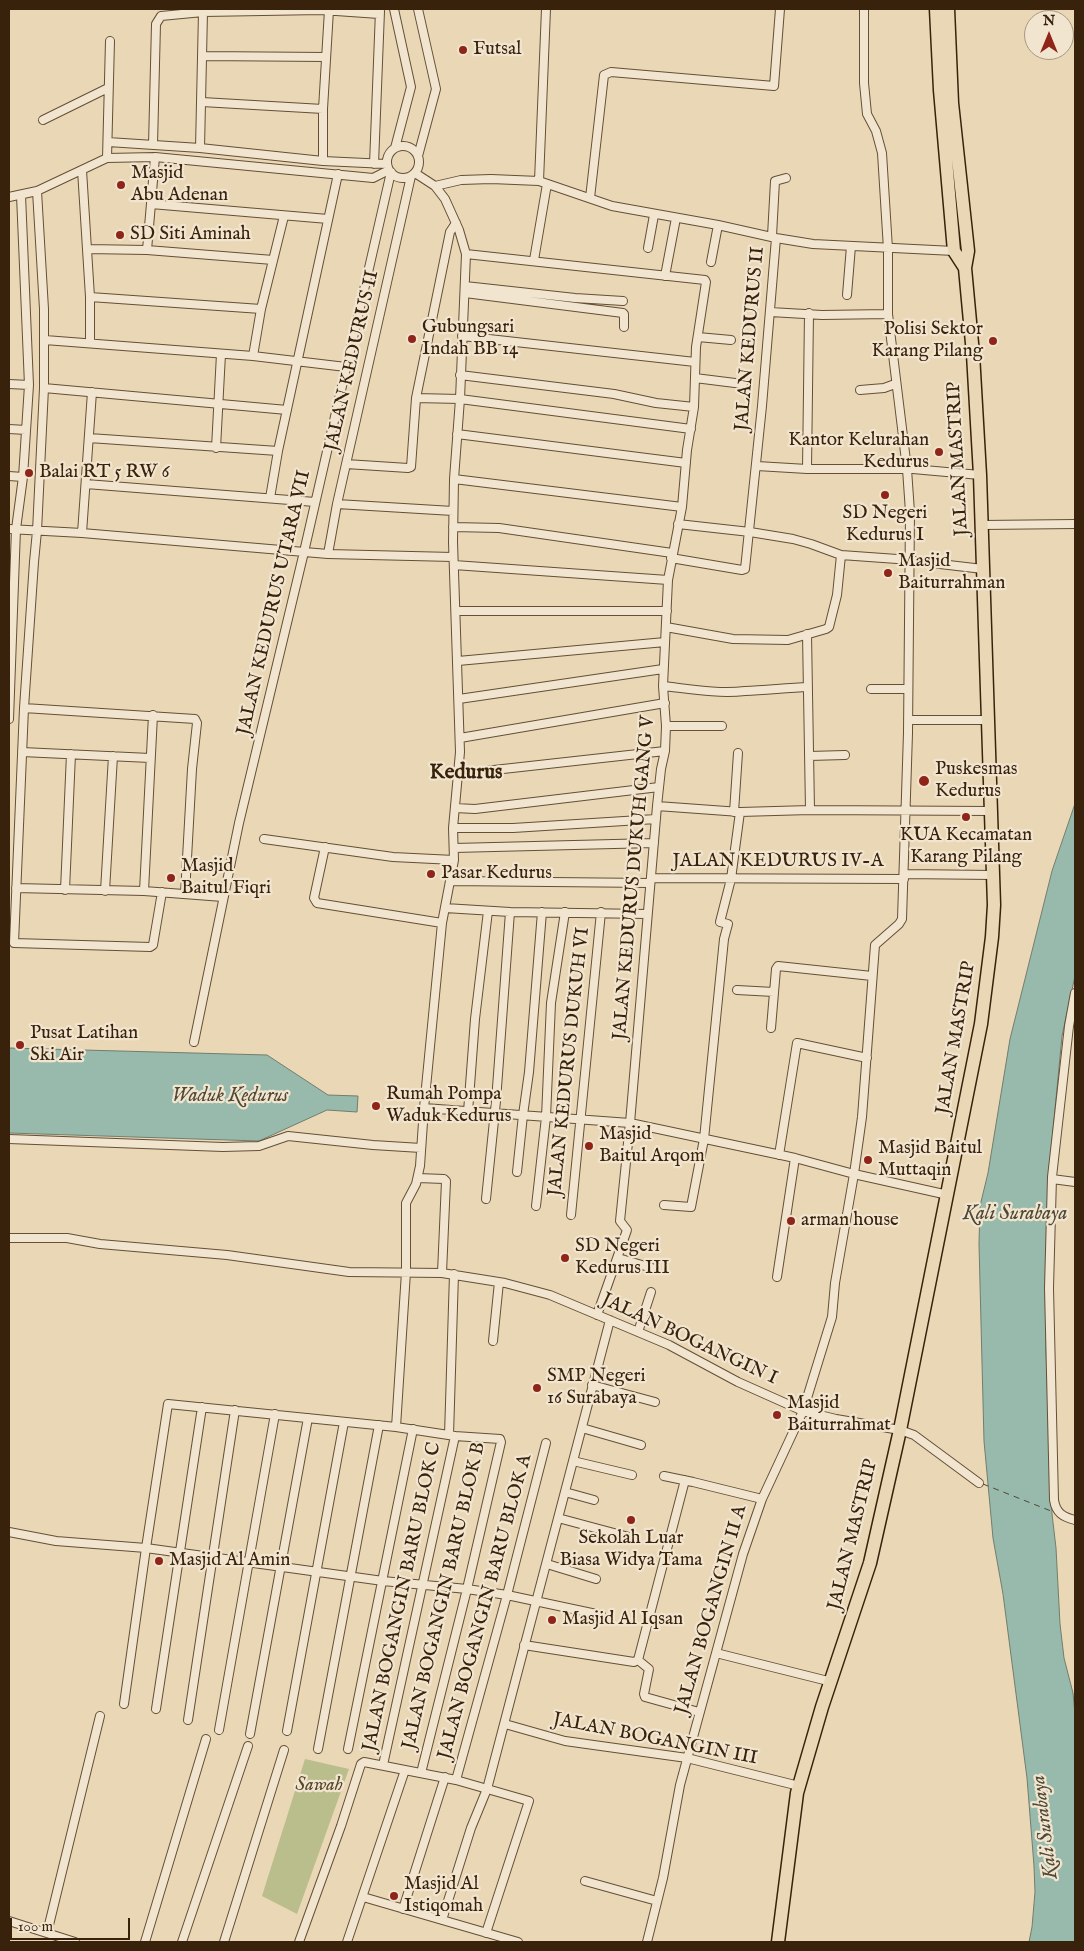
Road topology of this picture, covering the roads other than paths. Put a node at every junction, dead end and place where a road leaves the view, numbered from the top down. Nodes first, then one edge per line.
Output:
1 (394, 9) edge
2 (418, 9) edge
3 (546, 9) edge
4 (780, 9) edge
5 (864, 9) edge
6 (936, 9) edge
7 (948, 9) edge
8 (324, 10) edge
9 (380, 11) edge
10 (203, 12) junction
11 (110, 42) dead end
12 (202, 56) junction
13 (326, 57) junction
14 (108, 88) junction
15 (202, 102) junction
16 (323, 109) junction
17 (43, 120) dead end
18 (108, 142) junction
19 (153, 145) junction
20 (200, 148) junction
21 (395, 148) junction
22 (418, 156) junction
23 (155, 157) junction
24 (107, 158) junction
25 (323, 161) junction
26 (374, 164) junction
27 (389, 169) junction
28 (82, 170) junction
29 (338, 174) junction
30 (413, 174) junction
31 (786, 178) dead end
32 (543, 182) junction
33 (435, 186) junction
34 (37, 191) junction
35 (21, 195) junction
36 (9, 197) edge
37 (590, 198) junction
38 (151, 204) junction
39 (654, 215) junction
40 (284, 216) junction
41 (676, 218) junction
42 (328, 219) junction
43 (456, 223) junction
44 (718, 225) junction
45 (774, 237) junction
46 (851, 246) junction
47 (648, 248) dead end
48 (87, 249) junction
49 (888, 249) junction
50 (147, 250) junction
51 (954, 251) junction
52 (466, 254) junction
53 (273, 260) junction
54 (534, 260) junction
55 (711, 262) dead end
56 (964, 268) junction
57 (665, 276) junction
58 (465, 289) junction
59 (847, 294) dead end
60 (90, 297) junction
61 (623, 301) dead end
62 (261, 309) junction
63 (770, 312) junction
64 (809, 314) junction
65 (888, 314) junction
66 (624, 327) dead end
67 (462, 336) junction
68 (698, 337) junction
69 (45, 340) junction
70 (731, 340) dead end
71 (90, 343) junction
72 (221, 354) junction
73 (253, 356) junction
74 (298, 361) junction
75 (695, 362) junction
76 (346, 367) junction
77 (460, 375) junction
78 (695, 378) junction
79 (9, 384) edge
80 (743, 384) dead end
81 (895, 384) junction
82 (29, 385) junction
83 (44, 388) junction
84 (860, 390) dead end
85 (92, 392) junction
86 (416, 398) junction
87 (460, 399) junction
88 (218, 403) junction
89 (694, 407) junction
90 (287, 410) junction
91 (9, 429) edge
92 (691, 429) junction
93 (26, 430) junction
94 (457, 434) junction
95 (89, 438) junction
96 (216, 448) junction
97 (278, 451) junction
98 (686, 463) junction
99 (346, 464) junction
100 (756, 466) junction
101 (807, 469) junction
102 (907, 469) junction
103 (980, 475) junction
104 (9, 476) edge
105 (23, 477) junction
106 (454, 479) junction
107 (86, 484) junction
108 (270, 498) junction
109 (315, 502) junction
110 (337, 504) junction
111 (682, 507) junction
112 (453, 511) junction
113 (678, 524) junction
114 (1075, 524) edge
115 (982, 525) junction
116 (453, 527) junction
117 (12, 529) edge
118 (38, 531) junction
119 (750, 532) junction
120 (82, 533) junction
121 (304, 552) junction
122 (328, 554) junction
123 (672, 555) junction
124 (841, 555) junction
125 (453, 561) junction
126 (909, 561) junction
127 (982, 569) junction
128 (11, 577) edge
129 (668, 580) junction
130 (456, 611) junction
131 (666, 611) junction
132 (11, 626) edge
133 (666, 627) junction
134 (807, 634) junction
135 (665, 642) junction
136 (458, 661) junction
137 (664, 669) junction
138 (662, 686) junction
139 (808, 687) junction
140 (871, 689) dead end
141 (908, 689) junction
142 (459, 699) junction
143 (665, 703) junction
144 (24, 708) junction
145 (153, 715) junction
146 (9, 719) edge
147 (908, 720) junction
148 (987, 720) junction
149 (666, 726) junction
150 (722, 726) dead end
151 (460, 738) junction
152 (665, 751) junction
153 (22, 752) junction
154 (738, 753) dead end
155 (71, 754) junction
156 (845, 755) dead end
157 (113, 756) junction
158 (809, 756) junction
159 (150, 758) junction
160 (458, 774) junction
161 (659, 786) junction
162 (657, 806) junction
163 (455, 808) junction
164 (810, 810) junction
165 (906, 811) junction
166 (990, 811) junction
167 (737, 812) junction
168 (656, 819) junction
169 (453, 828) junction
170 (264, 838) dead end
171 (654, 844) junction
172 (325, 848) junction
173 (454, 848) junction
174 (454, 860) junction
175 (993, 875) junction
176 (904, 877) junction
177 (731, 879) junction
178 (650, 880) junction
179 (450, 881) junction
180 (16, 888) junction
181 (64, 890) junction
182 (106, 891) junction
183 (144, 891) junction
184 (162, 892) junction
185 (185, 894) junction
186 (223, 897) junction
187 (445, 908) junction
188 (488, 911) junction
189 (510, 912) junction
190 (542, 912) junction
191 (565, 912) junction
192 (602, 912) junction
193 (647, 914) junction
194 (442, 923) junction
195 (872, 976) junction
196 (737, 990) dead end
197 (774, 992) junction
198 (1075, 993) edge
199 (771, 1028) dead end
200 (194, 1042) dead end
201 (1066, 1057) junction
202 (868, 1058) junction
203 (1075, 1058) edge
204 (424, 1108) junction
205 (468, 1112) junction
206 (495, 1113) junction
207 (523, 1115) junction
208 (546, 1116) junction
209 (581, 1120) junction
210 (630, 1124) junction
211 (9, 1139) edge
212 (704, 1139) junction
213 (421, 1148) junction
214 (779, 1155) junction
215 (795, 1158) junction
216 (517, 1172) dead end
217 (854, 1174) junction
218 (418, 1178) junction
219 (1052, 1178) junction
220 (1075, 1182) edge
221 (948, 1195) junction
222 (486, 1199) dead end
223 (664, 1205) dead end
224 (536, 1206) dead end
225 (571, 1216) dead end
226 (9, 1238) edge
227 (618, 1258) junction
228 (652, 1268) dead end
229 (406, 1272) junction
230 (442, 1273) junction
231 (454, 1274) junction
232 (777, 1278) dead end
233 (499, 1282) junction
234 (651, 1292) dead end
235 (597, 1315) junction
236 (610, 1320) junction
237 (638, 1332) junction
238 (493, 1341) dead end
239 (592, 1385) junction
240 (655, 1402) dead end
241 (202, 1407) junction
242 (235, 1410) junction
243 (804, 1411) junction
244 (275, 1414) junction
245 (308, 1418) junction
246 (344, 1422) junction
247 (378, 1425) junction
248 (396, 1427) junction
249 (582, 1428) junction
250 (413, 1429) junction
251 (900, 1430) junction
252 (452, 1436) junction
253 (546, 1443) dead end
254 (641, 1445) dead end
255 (573, 1460) junction
256 (632, 1475) dead end
257 (664, 1476) dead end
258 (685, 1480) junction
259 (980, 1483) dead end
260 (565, 1492) junction
261 (762, 1499) junction
262 (594, 1500) dead end
263 (558, 1518) junction
264 (1075, 1520) edge
265 (9, 1532) edge
266 (629, 1537) dead end
267 (146, 1548) junction
268 (179, 1552) junction
269 (212, 1558) junction
270 (250, 1562) junction
271 (547, 1564) junction
272 (281, 1566) junction
273 (316, 1571) junction
274 (350, 1576) junction
275 (596, 1579) dead end
276 (383, 1581) junction
277 (422, 1586) junction
278 (467, 1589) junction
279 (507, 1595) junction
280 (536, 1602) junction
281 (600, 1615) dead end
282 (524, 1645) junction
283 (716, 1653) junction
284 (638, 1660) junction
285 (832, 1682) junction
286 (124, 1704) dead end
287 (156, 1709) dead end
288 (699, 1712) junction
289 (100, 1716) dead end
290 (188, 1720) dead end
291 (505, 1724) junction
292 (219, 1730) dead end
293 (287, 1731) dead end
294 (250, 1734) dead end
295 (206, 1740) dead end
296 (248, 1746) dead end
297 (318, 1749) dead end
298 (348, 1749) dead end
299 (284, 1750) dead end
300 (686, 1758) junction
301 (383, 1766) junction
302 (405, 1770) junction
303 (421, 1773) junction
304 (445, 1777) junction
305 (456, 1780) junction
306 (799, 1786) junction
307 (487, 1789) junction
308 (585, 1881) dead end
309 (363, 1897) junction
310 (657, 1901) junction
311 (403, 1909) junction
312 (442, 1920) junction
313 (9, 1921) edge
314 (47, 1933) junction
315 (486, 1933) junction
316 (75, 1942) edge
317 (146, 1942) edge
318 (182, 1942) edge
319 (224, 1942) edge
320 (299, 1942) edge
321 (348, 1942) edge
322 (518, 1942) edge
323 (647, 1942) edge
324 (778, 1942) edge

1 - 21 street
2 - 22 street
3 - 32 street
4 - 37 street
5 - 49 street
6 - 51 main road, JALAN MASTRIP
7 - 56 main road, JALAN MASTRIP
8 - 9 street
8 - 10 street
8 - 13 street
9 - 26 street
10 - 12 street
10 - 19 street
11 - 14 street
12 - 13 street
12 - 15 street
13 - 16 street
14 - 17 street
14 - 18 street
15 - 16 street
15 - 20 street
16 - 25 street
18 - 19 street
18 - 24 street
19 - 20 street
20 - 25 street
21 - 22 street
21 - 27 street
22 - 30 street
23 - 24 street
23 - 29 street
23 - 38 street
24 - 28 street
25 - 26 street
26 - 27 street
27 - 29 street
27 - 30 street
27 - 76 street, JALAN KEDURUS UTARA VII
28 - 34 street
28 - 48 street
29 - 42 street
30 - 33 street
30 - 99 street, JALAN KEDURUS II
31 - 45 street
32 - 33 street, JALAN KEDURUS II
32 - 37 street, JALAN KEDURUS II
32 - 54 street
33 - 43 street
34 - 35 street
34 - 69 street
35 - 36 street
35 - 82 street
37 - 39 street, JALAN KEDURUS II
38 - 40 street
38 - 50 street
39 - 41 street, JALAN KEDURUS II
39 - 47 street
40 - 42 street
40 - 53 street
41 - 44 street, JALAN KEDURUS II
41 - 57 street
42 - 74 street
43 - 52 street
43 - 86 street
44 - 45 street, JALAN KEDURUS II
44 - 55 street
45 - 46 street, JALAN KEDURUS II
45 - 63 street, JALAN KEDURUS II
46 - 49 street, JALAN KEDURUS II
46 - 59 street
48 - 50 street
48 - 60 street
49 - 51 street, JALAN KEDURUS II
49 - 65 street
50 - 53 street
51 - 56 main road, JALAN MASTRIP
52 - 54 street
52 - 58 street
53 - 62 street
54 - 57 street
56 - 103 main road, JALAN MASTRIP
57 - 68 street, JALAN KEDURUS DUKUH GANG V
58 - 61 street
58 - 66 street
58 - 67 street
60 - 62 street
60 - 71 street
62 - 73 street
63 - 64 street
63 - 100 street, JALAN KEDURUS II
64 - 65 street
64 - 101 street
65 - 81 street
67 - 75 street
67 - 77 street
68 - 70 street
68 - 75 street, JALAN KEDURUS DUKUH GANG V
69 - 71 street
69 - 83 street
71 - 72 street
72 - 73 street
72 - 88 street
73 - 74 street
74 - 76 street
74 - 90 street
75 - 78 street, JALAN KEDURUS DUKUH GANG V
76 - 109 street, JALAN KEDURUS UTARA VII
77 - 87 street
77 - 89 street
78 - 80 street
78 - 89 street, JALAN KEDURUS DUKUH GANG V
79 - 82 street
81 - 84 street
81 - 102 street
82 - 93 street
83 - 85 street
83 - 118 street
85 - 88 street
85 - 95 street
86 - 87 street
86 - 99 street
87 - 92 street
87 - 94 street
88 - 90 street
88 - 96 street
89 - 92 street, JALAN KEDURUS DUKUH GANG V
90 - 97 street
91 - 93 street
92 - 98 street, JALAN KEDURUS DUKUH GANG V
93 - 105 street
94 - 98 street
94 - 106 street
95 - 96 street
95 - 107 street
96 - 97 street
97 - 108 street
98 - 111 street, JALAN KEDURUS DUKUH GANG V
99 - 110 street, JALAN KEDURUS II
100 - 101 street
100 - 119 street, JALAN KEDURUS II
101 - 102 street
102 - 103 street
102 - 126 street
103 - 115 main road, JALAN MASTRIP
104 - 105 street
105 - 117 street
106 - 111 street
106 - 112 street
107 - 108 street
107 - 120 street
108 - 109 street
109 - 121 street, JALAN KEDURUS UTARA VII
110 - 112 street
110 - 122 street, JALAN KEDURUS II
111 - 113 street, JALAN KEDURUS DUKUH GANG V
112 - 116 street
113 - 119 street
113 - 123 street, JALAN KEDURUS DUKUH GANG V
114 - 115 street
115 - 127 main road, JALAN MASTRIP
116 - 123 street
116 - 125 street
117 - 118 street
117 - 128 street
118 - 120 street
118 - 144 street
119 - 123 street, JALAN KEDURUS II
119 - 124 street
120 - 121 street
121 - 122 street
121 - 186 street, JALAN KEDURUS UTARA VII
122 - 125 street
123 - 129 street, JALAN KEDURUS DUKUH GANG V
124 - 126 street
124 - 134 street
125 - 129 street
125 - 130 street
126 - 127 street
126 - 141 street, JALAN BOGANGIN II A
127 - 148 main road, JALAN MASTRIP
128 - 132 street
129 - 131 street, JALAN KEDURUS DUKUH GANG V
130 - 131 street
130 - 136 street
131 - 133 street, JALAN KEDURUS DUKUH GANG V
132 - 146 street
133 - 134 street
133 - 135 street, JALAN KEDURUS DUKUH GANG V
134 - 139 street
135 - 136 street
135 - 137 street, JALAN KEDURUS DUKUH GANG V
136 - 142 street
137 - 138 street, JALAN KEDURUS DUKUH GANG V
137 - 142 street
138 - 139 street
138 - 143 street, JALAN KEDURUS DUKUH GANG V
139 - 158 street
140 - 141 street
141 - 147 street, JALAN BOGANGIN II A
142 - 151 street
143 - 149 street, JALAN KEDURUS DUKUH GANG V
143 - 151 street
144 - 145 street
144 - 153 street
145 - 159 street
145 - 185 street
147 - 148 street
147 - 165 street, JALAN BOGANGIN II A
148 - 166 main road, JALAN MASTRIP
149 - 150 street
149 - 152 street, JALAN KEDURUS DUKUH GANG V
151 - 160 street
152 - 160 street
152 - 161 street, JALAN KEDURUS DUKUH GANG V
153 - 155 street
153 - 180 street
154 - 167 street
155 - 157 street
155 - 181 street
156 - 158 street
157 - 159 street
157 - 182 street
158 - 164 street
159 - 183 street
160 - 163 street
161 - 162 street, JALAN KEDURUS DUKUH GANG V
161 - 163 street
162 - 167 street
162 - 168 street, JALAN KEDURUS DUKUH GANG V
163 - 169 street
164 - 165 street
164 - 167 street
165 - 166 street
165 - 176 street, JALAN BOGANGIN II A
166 - 175 main road, JALAN MASTRIP
167 - 177 street
168 - 169 street
168 - 171 street, JALAN KEDURUS DUKUH GANG V
169 - 173 street
170 - 172 street
171 - 173 street
171 - 178 street, JALAN KEDURUS DUKUH GANG V
172 - 174 street
172 - 194 street
173 - 174 street
174 - 179 street
175 - 176 street, JALAN KEDURUS IV-A
175 - 221 main road, JALAN MASTRIP
176 - 177 street, JALAN KEDURUS IV-A
176 - 195 street, JALAN BOGANGIN II A
177 - 178 street, JALAN KEDURUS IV-A
177 - 212 street
178 - 179 street, JALAN KEDURUS IV-A
178 - 193 street, JALAN KEDURUS DUKUH GANG V
179 - 187 street
180 - 181 street
180 - 184 street
181 - 182 street
182 - 183 street
183 - 184 street
184 - 185 street
185 - 186 street
186 - 200 street, JALAN KEDURUS UTARA VII
187 - 188 street
187 - 194 street
188 - 189 street
188 - 205 street
189 - 190 street
189 - 206 street
190 - 191 street
190 - 207 street
191 - 192 street
191 - 208 street
192 - 193 street
192 - 209 street, JALAN KEDURUS DUKUH VI
193 - 210 street, JALAN KEDURUS DUKUH GANG V
194 - 204 street
195 - 197 street
195 - 202 street, JALAN BOGANGIN II A
196 - 197 street
197 - 199 street
198 - 201 street
201 - 203 street
201 - 219 street
202 - 214 street
202 - 217 street, JALAN BOGANGIN II A
204 - 205 street
204 - 213 street
205 - 206 street
206 - 207 street
206 - 222 street
207 - 208 street
207 - 216 street
208 - 209 street
208 - 224 street
209 - 210 street
209 - 225 street, JALAN KEDURUS DUKUH VI
210 - 212 street
210 - 227 street, JALAN KEDURUS DUKUH GANG V
211 - 213 street
212 - 214 street
212 - 223 street
213 - 218 street
214 - 215 street
215 - 217 street
215 - 232 street
217 - 221 street
217 - 243 street, JALAN BOGANGIN II A
218 - 229 street
218 - 230 street
219 - 220 street
219 - 264 street
221 - 251 main road, JALAN MASTRIP
226 - 229 street, JALAN BOGANGIN I
227 - 228 street
227 - 235 street
229 - 230 street, JALAN BOGANGIN I
229 - 248 street
230 - 231 street, JALAN BOGANGIN I
231 - 233 street, JALAN BOGANGIN I
231 - 252 street, JALAN BOGANGIN BARU BLOK C
233 - 235 street, JALAN BOGANGIN I
233 - 238 street
234 - 237 street
235 - 236 street, JALAN BOGANGIN I
236 - 237 street, JALAN BOGANGIN I
236 - 239 street
237 - 243 street, JALAN BOGANGIN I
239 - 240 street
239 - 249 street
241 - 242 street
241 - 267 street
241 - 268 street
242 - 244 street
242 - 269 street
243 - 251 street, JALAN BOGANGIN I
243 - 261 street, JALAN BOGANGIN II A
244 - 245 street
244 - 270 street
245 - 246 street
245 - 272 street
246 - 247 street
246 - 273 street
247 - 248 street
247 - 274 street
248 - 250 street
249 - 254 street
249 - 255 street
250 - 252 street
250 - 276 street
251 - 259 street, JALAN BOGANGIN I
251 - 285 main road, JALAN MASTRIP
252 - 277 street, JALAN BOGANGIN BARU BLOK C
252 - 278 street, JALAN BOGANGIN BARU BLOK B
253 - 279 street, JALAN BOGANGIN BARU BLOK A
255 - 256 street
255 - 260 street
257 - 258 street
258 - 261 street
258 - 284 street
260 - 262 street
260 - 263 street
261 - 283 street, JALAN BOGANGIN II A
263 - 266 street
263 - 271 street
265 - 267 street
267 - 268 street
267 - 286 street
268 - 269 street
268 - 287 street
269 - 270 street
269 - 290 street
270 - 272 street
270 - 292 street
271 - 275 street
271 - 280 street
272 - 273 street
272 - 294 street
273 - 274 street
273 - 293 street
274 - 276 street
274 - 297 street
276 - 277 street
276 - 298 street
277 - 278 street
277 - 301 street, JALAN BOGANGIN BARU BLOK C
278 - 279 street
278 - 303 street, JALAN BOGANGIN BARU BLOK B
279 - 280 street
279 - 305 street, JALAN BOGANGIN BARU BLOK A
280 - 281 street
280 - 282 street
282 - 284 street
282 - 291 street
283 - 285 street
283 - 288 street, JALAN BOGANGIN II A
284 - 288 street, JALAN BOGANGIN III
285 - 306 main road, JALAN MASTRIP
288 - 300 street, JALAN BOGANGIN II A
289 - 314 street
291 - 300 street, JALAN BOGANGIN III
291 - 307 street
295 - 317 street
296 - 318 street
299 - 319 street
300 - 306 street, JALAN BOGANGIN III
300 - 310 street, JALAN BOGANGIN II A
301 - 302 street
301 - 320 street
302 - 303 street
302 - 309 street
303 - 304 street
304 - 305 street
304 - 311 street
305 - 307 street
306 - 324 main road, JALAN MASTRIP
307 - 312 street
307 - 315 street
308 - 310 street
309 - 311 street
309 - 321 street
310 - 323 street, JALAN BOGANGIN II A
311 - 312 street
312 - 315 street
313 - 314 street
314 - 316 street
315 - 322 street

